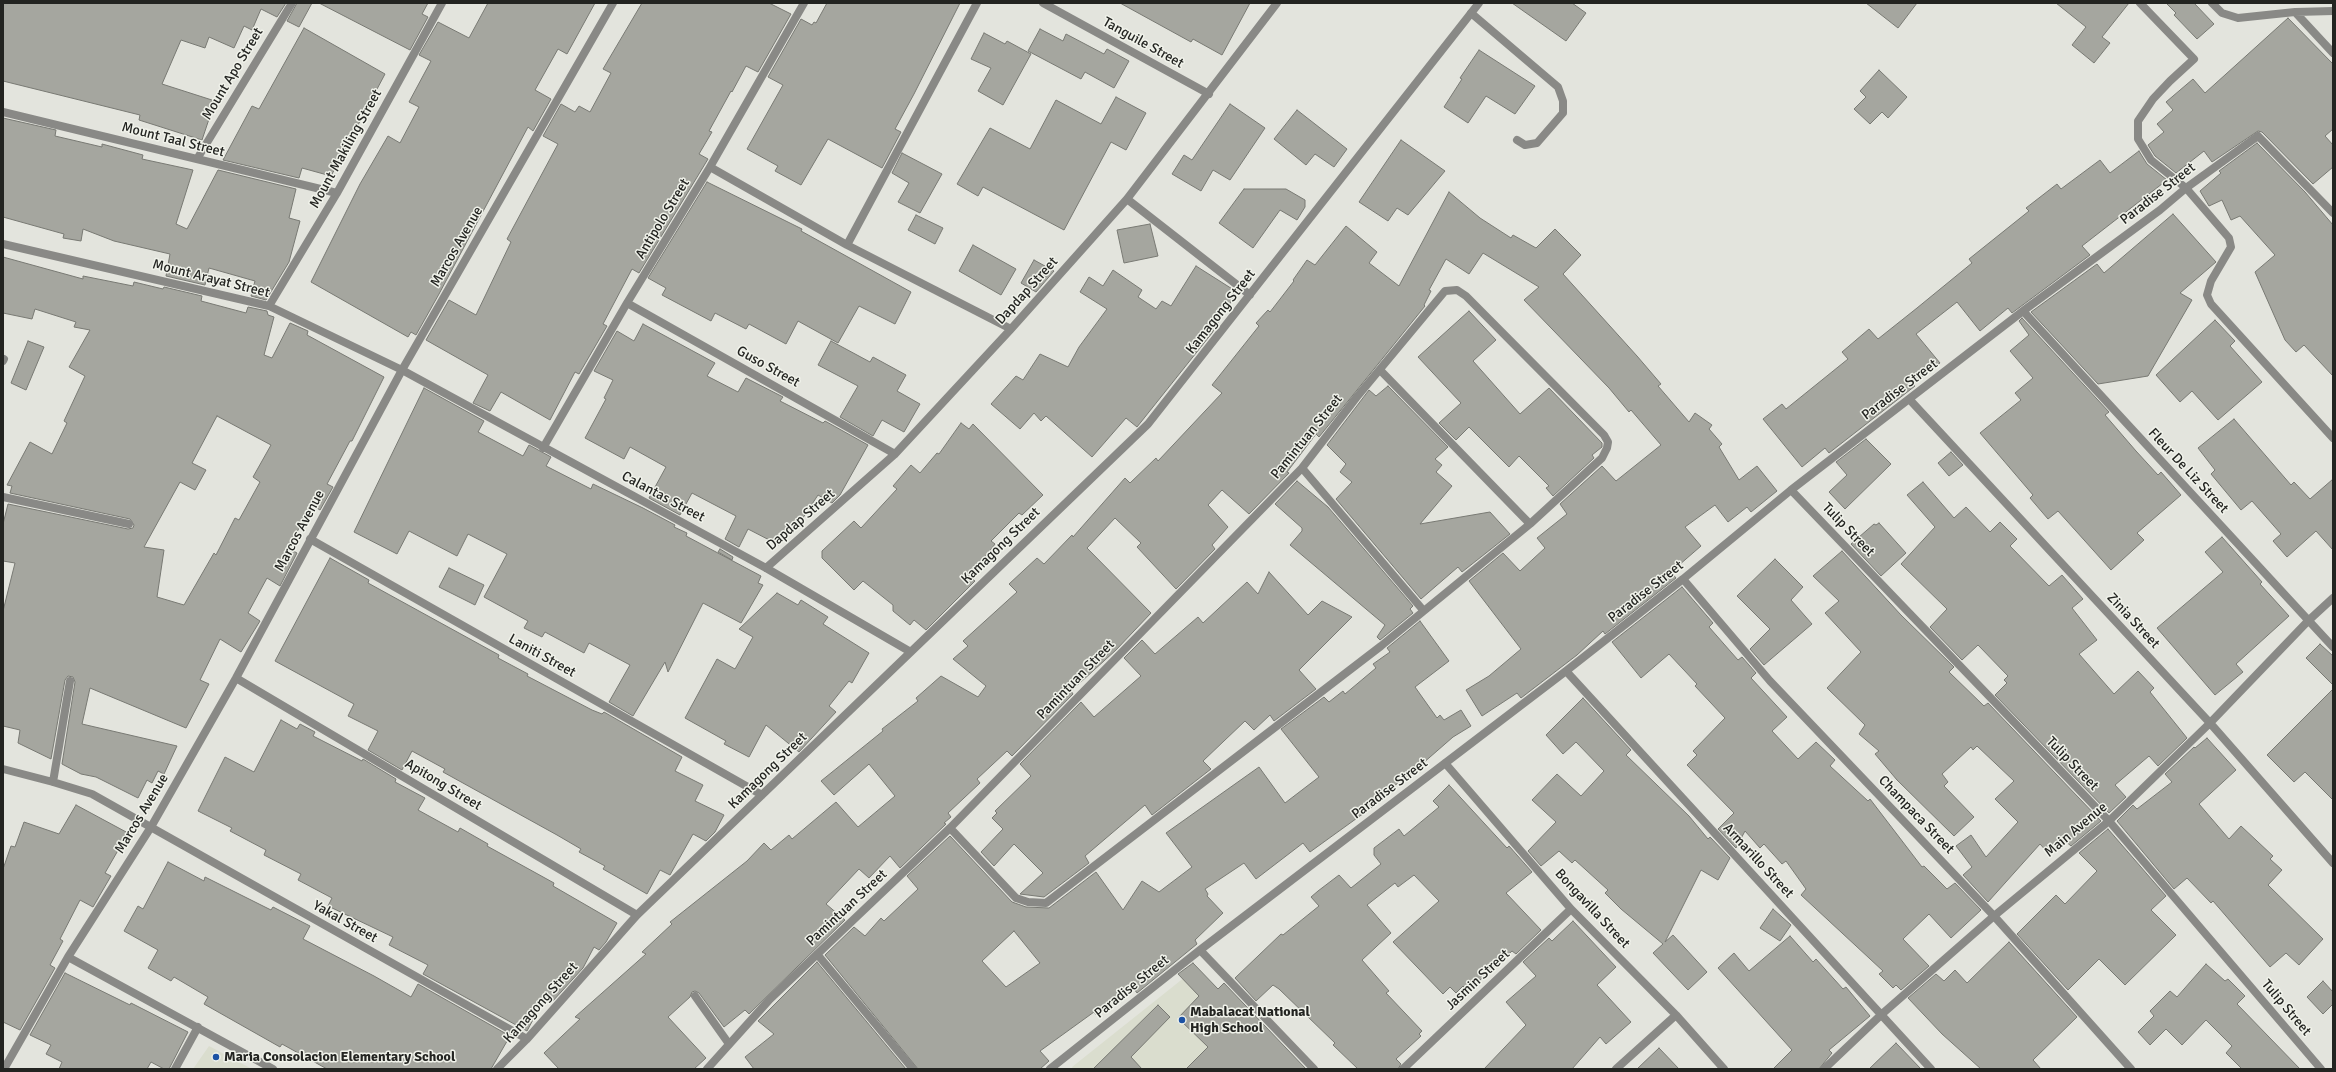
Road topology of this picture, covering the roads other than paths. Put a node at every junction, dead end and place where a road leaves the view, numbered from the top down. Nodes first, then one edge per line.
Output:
1 (292, 3) edge
2 (442, 3) edge
3 (614, 3) edge
4 (804, 3) edge
5 (977, 3) edge
6 (1044, 3) edge
7 (1278, 3) edge
8 (1479, 3) edge
9 (2140, 3) edge
10 (2212, 3) edge
11 (2295, 12) junction
12 (2333, 12) edge
13 (1471, 13) junction
14 (2333, 53) edge
15 (1209, 94) junction
16 (3, 112) edge
17 (1517, 140) dead end
18 (197, 159) junction
19 (710, 167) junction
20 (2186, 188) junction
21 (337, 193) junction
22 (1127, 199) junction
23 (2333, 213) edge
24 (3, 244) edge
25 (847, 245) junction
26 (1250, 295) junction
27 (627, 303) junction
28 (269, 306) junction
29 (2023, 312) junction
30 (1010, 329) junction
31 (402, 370) junction
32 (1380, 370) junction
33 (1910, 400) junction
34 (2333, 438) edge
35 (543, 448) junction
36 (895, 454) junction
37 (1302, 468) junction
38 (1791, 490) junction
39 (3, 497) edge
40 (129, 524) dead end
41 (1530, 524) junction
42 (310, 540) junction
43 (766, 568) junction
44 (1683, 579) junction
45 (2333, 598) edge
46 (1423, 610) junction
47 (2308, 621) junction
48 (2333, 648) edge
49 (910, 652) junction
50 (1566, 672) junction
51 (236, 678) junction
52 (70, 681) dead end
53 (2210, 723) junction
54 (1445, 763) junction
55 (3, 770) edge
56 (54, 782) junction
57 (762, 795) junction
58 (2109, 821) junction
59 (151, 827) junction
60 (950, 828) junction
61 (2333, 863) edge
62 (1571, 909) junction
63 (637, 915) junction
64 (1994, 916) junction
65 (1200, 950) junction
66 (818, 954) junction
67 (68, 957) junction
68 (695, 996) dead end
69 (1882, 1014) junction
70 (1676, 1015) junction
71 (198, 1027) junction
72 (527, 1039) junction
73 (729, 1044) junction
74 (1054, 1068) edge
75 (4, 1069) edge
76 (175, 1069) edge
77 (273, 1069) edge
78 (497, 1069) edge
79 (707, 1069) edge
80 (913, 1069) edge
81 (1314, 1069) edge
82 (1403, 1069) edge
83 (1616, 1069) edge
84 (1724, 1069) edge
85 (1824, 1069) edge
86 (1931, 1069) edge
87 (2131, 1069) edge
88 (2321, 1069) edge

1 - 18 street, Mount Apo Street
2 - 21 street, Mount Makiling Street
3 - 31 street, Marcos Avenue
4 - 19 street, Antipolo Street
5 - 25 street
6 - 15 street, Tanguile Street
7 - 15 street, Dapdap Street
8 - 13 street, Kamagong Street
9 - 20 street
10 - 11 street
11 - 12 street
11 - 14 street
13 - 17 street
13 - 26 street, Kamagong Street
15 - 22 street, Dapdap Street
16 - 18 street, Mount Taal Street
18 - 21 street, Mount Taal Street
19 - 25 street
19 - 27 street, Antipolo Street
20 - 23 street, Paradise Street
20 - 29 street, Paradise Street
20 - 34 street
21 - 28 street, Mount Makiling Street
22 - 26 street
22 - 30 street, Dapdap Street
24 - 28 street, Mount Arayat Street
25 - 30 street
26 - 49 street, Kamagong Street
27 - 35 street, Antipolo Street
27 - 36 street, Guso Street
28 - 31 street, Mount Arayat Street
29 - 33 street, Paradise Street
29 - 47 street, Fleur De Liz Street
30 - 36 street, Dapdap Street
31 - 35 street, Calantas Street
31 - 42 street, Marcos Avenue
32 - 37 street, Pamintuan Street
32 - 41 street
32 - 41 street, Pamintuan Street
33 - 38 street, Paradise Street
33 - 53 street, Zinia Street
35 - 43 street, Calantas Street
36 - 43 street, Dapdap Street
37 - 46 street
37 - 60 street, Pamintuan Street
38 - 44 street, Paradise Street
38 - 58 street, Tulip Street
39 - 40 street
41 - 46 street
42 - 51 street, Marcos Avenue
42 - 57 street, Laniti Street
43 - 49 street, Calantas Street
44 - 50 street, Paradise Street
44 - 64 street, Champaca Street
45 - 47 street, Main Avenue
46 - 60 street
47 - 48 street, Fleur De Liz Street
47 - 53 street, Main Avenue
49 - 57 street, Kamagong Street
50 - 54 street, Paradise Street
50 - 69 street, Armarillo Street
51 - 59 street, Marcos Avenue
51 - 63 street, Apitong Street
52 - 56 street
53 - 58 street, Main Avenue
53 - 61 street, Zinia Street
54 - 62 street, Bongavilla Street
54 - 65 street, Paradise Street
55 - 56 street, Yakal Street
56 - 59 street, Yakal Street
57 - 63 street, Kamagong Street
58 - 64 street, Main Avenue
58 - 88 street, Tulip Street
59 - 67 street, Marcos Avenue
59 - 72 street, Yakal Street
60 - 66 street, Pamintuan Street
62 - 70 street, Bongavilla Street
62 - 82 street, Jasmin Street
63 - 72 street, Kamagong Street
64 - 69 street, Main Avenue
64 - 87 street, Champaca Street
65 - 74 street, Paradise Street
65 - 81 street
66 - 73 street, Pamintuan Street
66 - 80 street
67 - 71 street
67 - 75 street, Marcos Avenue
68 - 73 street
69 - 85 street, Main Avenue
69 - 86 street, Armarillo Street
70 - 83 street
70 - 84 street, Bongavilla Street
71 - 76 street
71 - 77 street
72 - 78 street, Kamagong Street
73 - 79 street, Pamintuan Street

